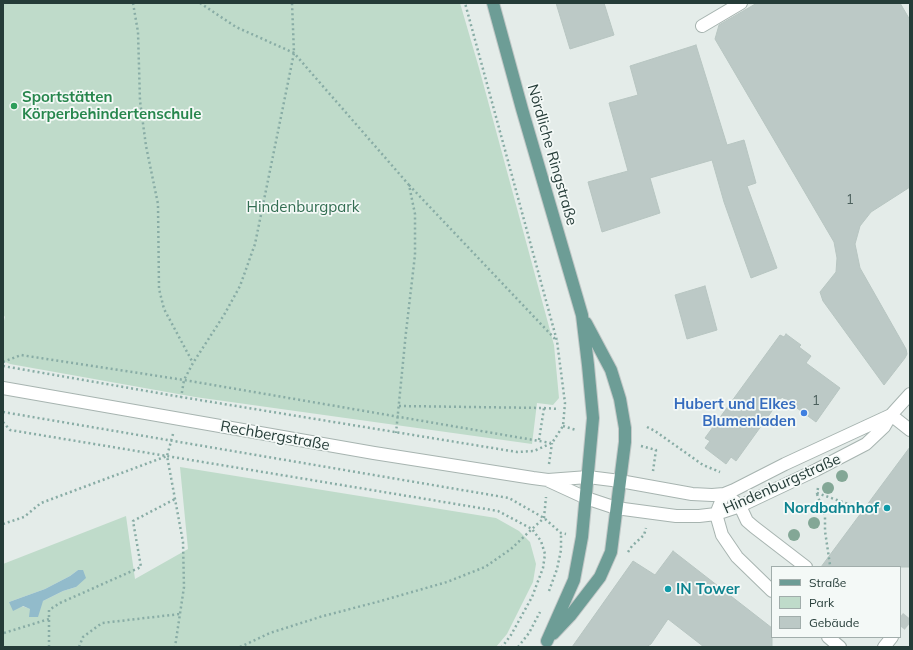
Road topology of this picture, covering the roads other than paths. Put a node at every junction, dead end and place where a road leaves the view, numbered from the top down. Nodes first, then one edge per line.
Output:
1 (493, 3) edge
2 (741, 3) edge
3 (702, 26) dead end
4 (582, 315) junction
5 (3, 388) edge
6 (910, 394) edge
7 (891, 416) junction
8 (910, 430) edge
9 (588, 477) junction
10 (548, 480) junction
11 (620, 481) junction
12 (724, 494) junction
13 (586, 498) junction
14 (740, 506) junction
15 (616, 508) junction
16 (716, 514) junction
17 (805, 566) edge
18 (771, 590) edge
19 (829, 638) edge
20 (891, 638) edge
21 (545, 644) edge
22 (840, 647) edge
23 (884, 647) edge

1 - 4 main road, Nördliche Ringstraße
2 - 3 street
4 - 9 main road, Nördliche Ringstraße
4 - 11 main road, Nördliche Ringstraße
5 - 10 street, Rechbergstraße
6 - 7 street, Hindenburgstraße
7 - 8 street
7 - 12 street, Hindenburgstraße
7 - 14 street, Hindenburgstraße
9 - 10 street, Rechbergstraße
9 - 11 street, Hindenburgstraße
9 - 13 main road, Nördliche Ringstraße
10 - 13 street, Rechbergstraße
11 - 12 street, Hindenburgstraße
11 - 15 main road, Nördliche Ringstraße
12 - 14 street
12 - 16 street
13 - 15 street, Hindenburgstraße
13 - 21 main road, Nördliche Ringstraße
14 - 16 street, Hindenburgstraße
14 - 17 street
15 - 16 street, Hindenburgstraße
15 - 21 main road, Nördliche Ringstraße
16 - 18 street
19 - 22 street
20 - 23 street

